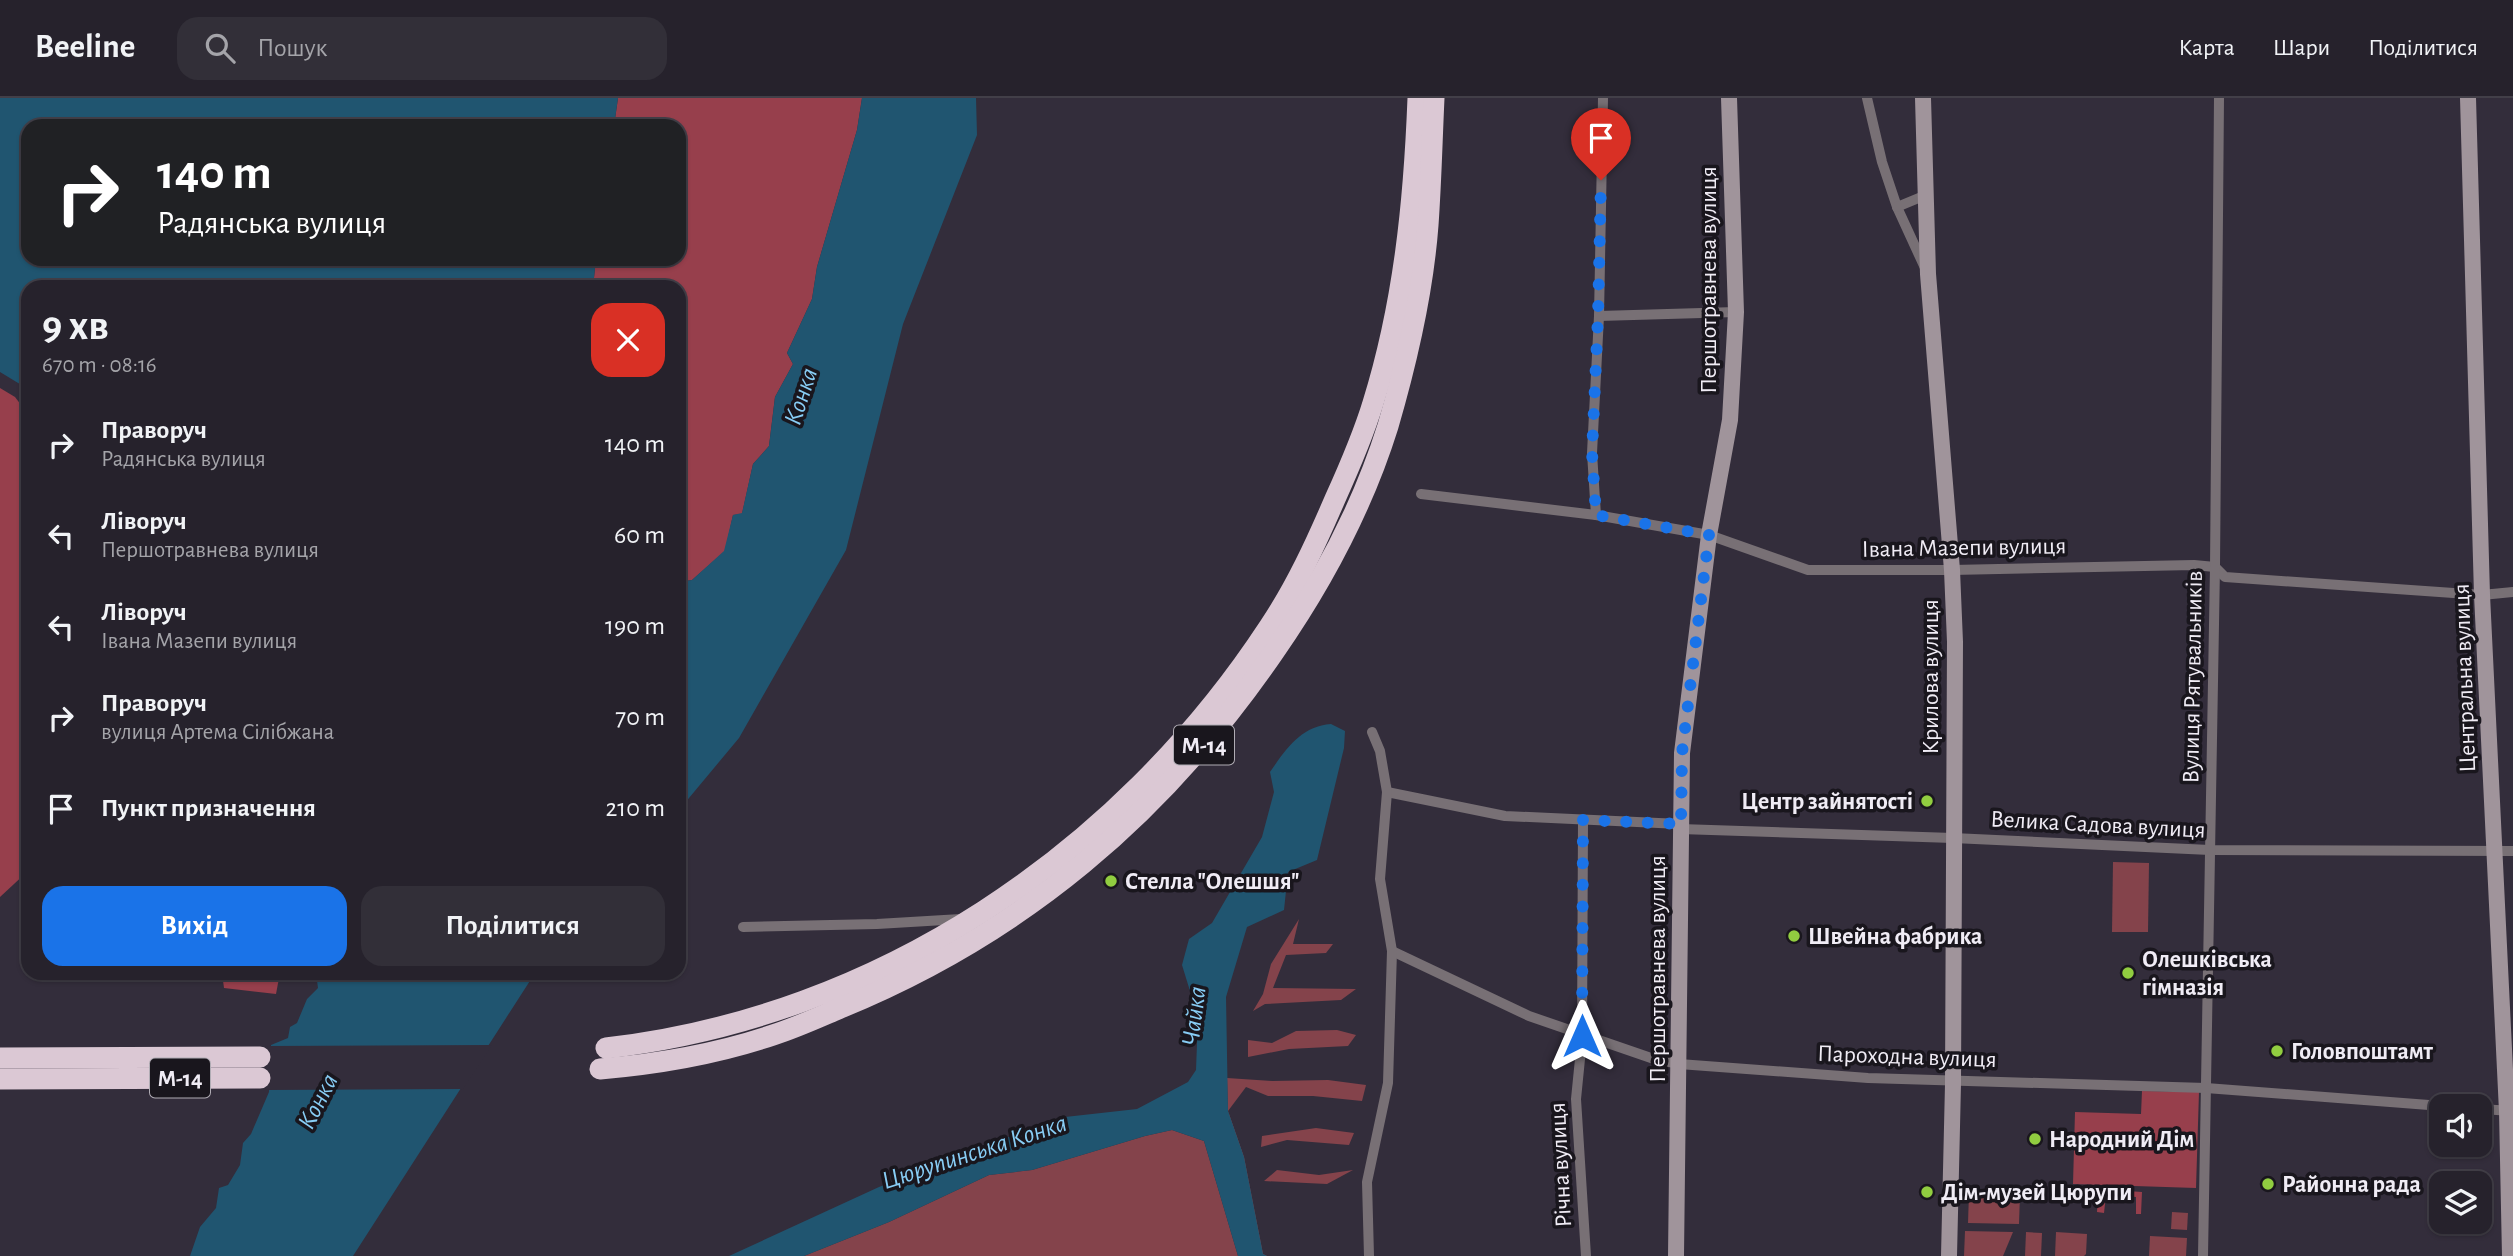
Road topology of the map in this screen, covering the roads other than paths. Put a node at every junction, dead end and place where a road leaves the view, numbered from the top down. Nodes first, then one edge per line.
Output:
1 (1418, 98) edge
2 (1434, 98) edge
3 (1603, 98) edge
4 (1729, 98) edge
5 (1867, 98) edge
6 (1923, 98) edge
7 (2219, 98) edge
8 (2468, 98) edge
9 (1926, 195) junction
10 (1897, 207) junction
11 (1928, 274) junction
12 (1736, 312) junction
13 (1598, 316) junction
14 (1421, 494) dead end
15 (1596, 515) junction
16 (1709, 535) junction
17 (2215, 567) junction
18 (1952, 570) junction
19 (2513, 592) edge
20 (2482, 594) junction
21 (1373, 732) dead end
22 (1387, 792) junction
23 (1583, 820) junction
24 (1680, 827) junction
25 (1953, 838) junction
26 (2210, 850) junction
27 (2513, 851) edge
28 (2494, 852) junction
29 (971, 919) junction
30 (743, 927) dead end
31 (1392, 951) junction
32 (1582, 1036) junction
33 (606, 1048) dead end
34 (0, 1058) edge
35 (1679, 1064) junction
36 (102, 1068) junction
37 (260, 1068) dead end
38 (600, 1069) dead end
39 (0, 1079) edge
40 (1953, 1079) junction
41 (2206, 1088) junction
42 (2429, 1105) edge
43 (2492, 1110) edge
44 (2510, 1111) edge
45 (1368, 1256) edge
46 (1586, 1256) edge
47 (1676, 1256) edge
48 (1949, 1256) edge
49 (2203, 1256) edge
50 (2510, 1256) edge

1 - 29 highway, М-14
2 - 38 highway, М-14
3 - 13 street
4 - 12 street, Першотравнева вулиця
5 - 10 street
6 - 9 street, Крилова вулиця
7 - 17 street, Вулиця Рятувальників
8 - 20 street, Центральна вулиця
9 - 10 street
9 - 11 street, Крилова вулиця
10 - 11 street
11 - 18 street, Крилова вулиця
12 - 13 street
12 - 16 street, Першотравнева вулиця
13 - 15 street
14 - 15 street, Івана Мазепи вулиця
15 - 16 street, Івана Мазепи вулиця
16 - 18 street, Івана Мазепи вулиця
16 - 24 street, Першотравнева вулиця
17 - 18 street, Івана Мазепи вулиця
17 - 20 street, Івана Мазепи вулиця
17 - 26 street, Вулиця Рятувальників
18 - 25 street, Крилова вулиця
19 - 20 street, Івана Мазепи вулиця
20 - 28 street, Центральна вулиця
21 - 22 street
22 - 23 street, Велика Садова вулиця
22 - 31 street
23 - 24 street, Велика Садова вулиця
23 - 32 street, Річна вулиця
24 - 25 street, Велика Садова вулиця
24 - 35 street, Першотравнева вулиця
25 - 26 street, Велика Садова вулиця
25 - 40 street, Крилова вулиця
26 - 28 street, Велика Садова вулиця
26 - 41 street, Вулиця Рятувальників
27 - 28 street, Велика Садова вулиця
28 - 44 street, Центральна вулиця
29 - 30 street
29 - 33 highway, М-14
31 - 32 street, Пароходна вулиця
31 - 45 street
32 - 35 street, Пароходна вулиця
32 - 46 street, Річна вулиця
34 - 36 highway, М-14
35 - 40 street, Пароходна вулиця
35 - 47 street, Першотравнева вулиця
36 - 37 highway, М-14
36 - 39 highway, М-14
40 - 41 street, Пароходна вулиця
40 - 48 street, Крилова вулиця
41 - 42 street, Пароходна вулиця
41 - 49 street, Вулиця Рятувальників
43 - 44 street
44 - 50 street, Центральна вулиця

